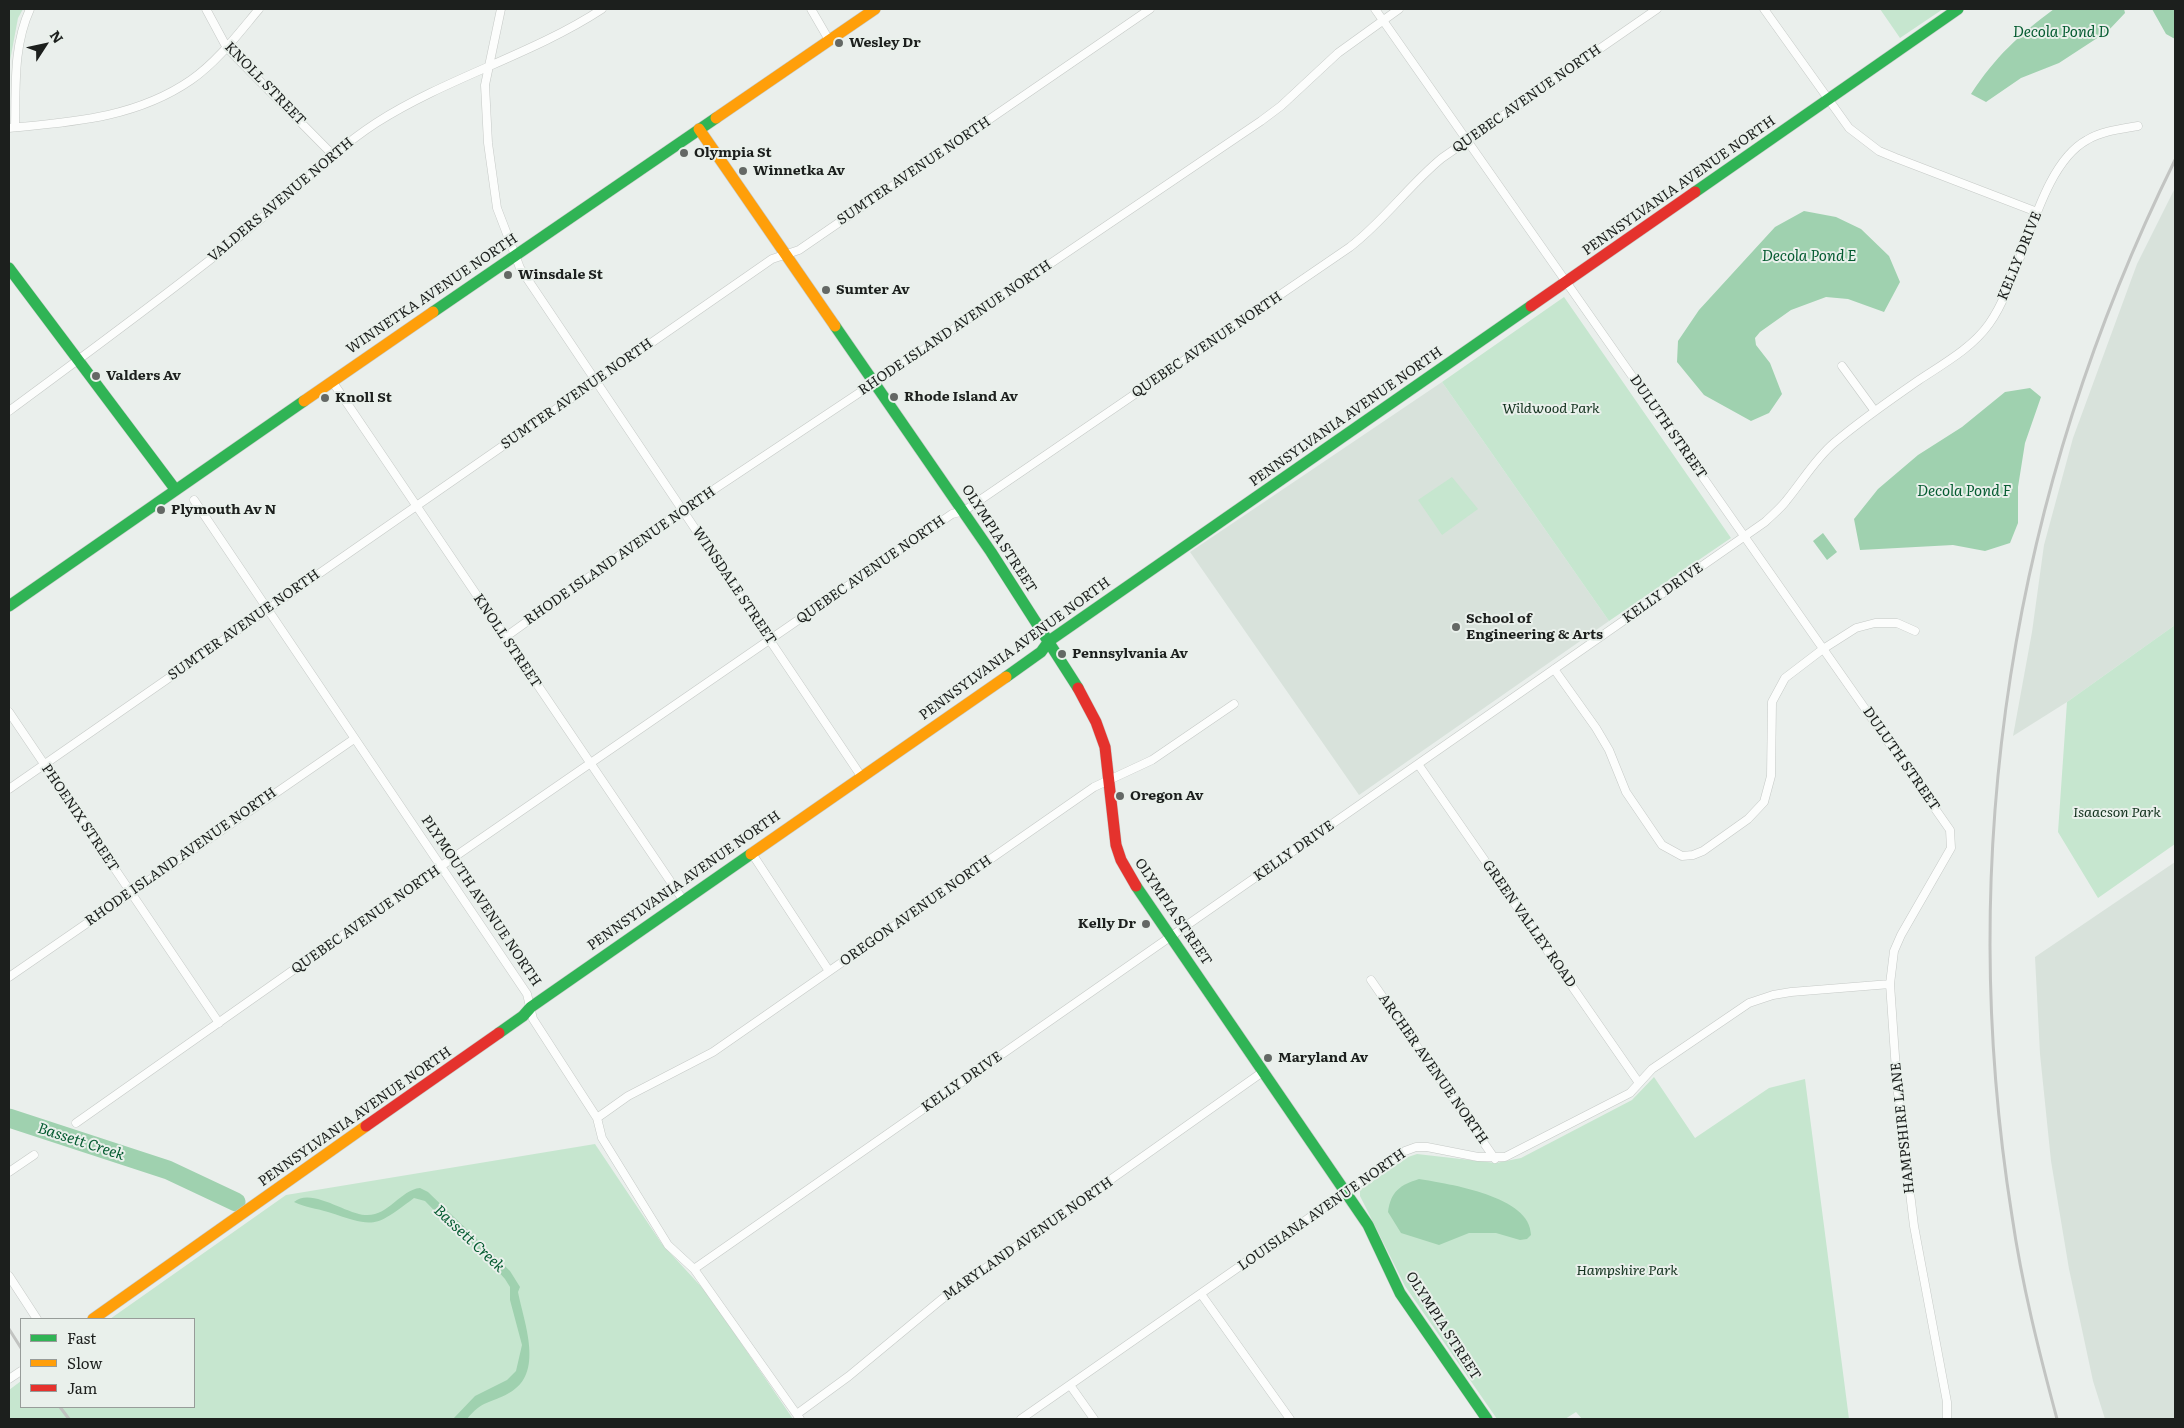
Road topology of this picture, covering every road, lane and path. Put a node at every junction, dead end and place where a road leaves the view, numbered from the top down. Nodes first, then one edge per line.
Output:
1 (30, 9) edge
2 (206, 9) edge
3 (259, 9) edge
4 (501, 9) edge
5 (602, 9) edge
6 (811, 9) edge
7 (875, 9) edge
8 (1150, 9) edge
9 (1375, 9) edge
10 (1399, 9) edge
11 (1657, 9) edge
12 (1764, 9) edge
13 (1958, 9) edge
14 (1383, 20) junction
15 (829, 40) junction
16 (227, 48) junction
17 (491, 64) junction
18 (1828, 100) junction
19 (2138, 126) dead end
20 (12, 128) edge
21 (698, 130) junction
22 (1468, 141) junction
23 (332, 154) junction
24 (2037, 212) junction
25 (785, 255) junction
26 (514, 256) junction
27 (9, 268) edge
28 (1567, 282) junction
29 (78, 360) junction
30 (1842, 366) dead end
31 (332, 381) junction
32 (596, 381) junction
33 (874, 383) junction
34 (1874, 410) junction
35 (9, 411) edge
36 (176, 489) junction
37 (194, 500) dead end
38 (417, 505) junction
39 (683, 510) junction
40 (964, 511) junction
41 (1745, 536) junction
42 (9, 606) edge
43 (267, 609) junction
44 (1915, 631) dead end
45 (504, 638) junction
46 (770, 640) junction
47 (1048, 641) junction
48 (1823, 649) junction
49 (1554, 669) junction
50 (1234, 704) dead end
51 (9, 712) edge
52 (354, 739) junction
53 (44, 764) junction
54 (591, 764) junction
55 (1418, 764) junction
56 (861, 776) junction
57 (1108, 780) junction
58 (9, 789) edge
59 (1951, 848) joint
60 (750, 852) junction
61 (442, 867) junction
62 (130, 891) junction
63 (683, 900) junction
64 (1171, 936) junction
65 (829, 971) junction
66 (9, 977) edge
67 (1371, 980) dead end
68 (1890, 984) junction
69 (531, 1007) junction
70 (218, 1023) junction
71 (1264, 1071) junction
72 (1638, 1083) junction
73 (597, 1118) junction
74 (76, 1123) dead end
75 (34, 1155) dead end
76 (1495, 1159) junction
77 (9, 1172) edge
78 (1345, 1193) junction
79 (694, 1269) junction
80 (9, 1276) edge
81 (1202, 1294) junction
82 (37, 1318) edge
83 (94, 1318) edge
84 (20, 1371) edge
85 (9, 1379) edge
86 (1070, 1385) junction
87 (798, 1416) edge
88 (1022, 1419) edge
89 (1094, 1419) edge
90 (1290, 1419) edge
91 (1487, 1419) edge
92 (1947, 1419) edge

1 - 20 street
2 - 16 street, KNOLL STREET
3 - 16 street
4 - 17 street, WINSDALE STREET
5 - 17 street, VALDERS AVENUE NORTH
6 - 15 street
7 - 15 street, WINNETKA AVENUE NORTH
8 - 25 street, SUMTER AVENUE NORTH
9 - 14 street, DULUTH STREET
10 - 14 street, RHODE ISLAND AVENUE NORTH
11 - 22 street, QUEBEC AVENUE NORTH
12 - 18 street
13 - 18 street, PENNSYLVANIA AVENUE NORTH
14 - 22 street, DULUTH STREET
14 - 33 street, RHODE ISLAND AVENUE NORTH
15 - 21 street, WINNETKA AVENUE NORTH
16 - 20 street
16 - 23 street, KNOLL STREET
17 - 23 street, VALDERS AVENUE NORTH
17 - 26 street, WINSDALE STREET
18 - 24 street
18 - 28 street, PENNSYLVANIA AVENUE NORTH
19 - 24 street, KELLY DRIVE
21 - 25 street, OLYMPIA STREET
21 - 26 street, WINNETKA AVENUE NORTH
22 - 28 street, DULUTH STREET
22 - 40 street, QUEBEC AVENUE NORTH
23 - 29 street, VALDERS AVENUE NORTH
24 - 34 street, KELLY DRIVE
25 - 32 street, SUMTER AVENUE NORTH
25 - 33 street, OLYMPIA STREET
26 - 31 street, WINNETKA AVENUE NORTH
26 - 32 street, WINSDALE STREET
27 - 29 street
28 - 41 street, DULUTH STREET
28 - 47 street, PENNSYLVANIA AVENUE NORTH
29 - 35 street, VALDERS AVENUE NORTH
29 - 36 street
30 - 34 street
31 - 36 street, WINNETKA AVENUE NORTH
31 - 38 street, KNOLL STREET
32 - 38 street, SUMTER AVENUE NORTH
32 - 39 street, WINSDALE STREET
33 - 39 street, RHODE ISLAND AVENUE NORTH
33 - 40 street, OLYMPIA STREET
34 - 41 street, KELLY DRIVE
36 - 42 street, WINNETKA AVENUE NORTH
37 - 43 street, PLYMOUTH AVENUE NORTH
38 - 43 street, SUMTER AVENUE NORTH
38 - 45 street, KNOLL STREET
39 - 45 street, RHODE ISLAND AVENUE NORTH
39 - 46 street, WINSDALE STREET
40 - 46 street, QUEBEC AVENUE NORTH
40 - 47 street, OLYMPIA STREET
41 - 48 street, DULUTH STREET
41 - 49 street, KELLY DRIVE
43 - 52 street, PLYMOUTH AVENUE NORTH
43 - 53 street, SUMTER AVENUE NORTH
44 - 48 street
45 - 54 street, KNOLL STREET
46 - 54 street, QUEBEC AVENUE NORTH
46 - 56 street, WINSDALE STREET
47 - 56 street, PENNSYLVANIA AVENUE NORTH
47 - 57 street, OLYMPIA STREET
48 - 49 street
48 - 59 street, DULUTH STREET
49 - 55 street, KELLY DRIVE
50 - 57 street, OREGON AVENUE NORTH
51 - 53 street, PHOENIX STREET
52 - 61 street, PLYMOUTH AVENUE NORTH
52 - 62 street, RHODE ISLAND AVENUE NORTH
53 - 58 street, SUMTER AVENUE NORTH
53 - 62 street, PHOENIX STREET
54 - 61 street, QUEBEC AVENUE NORTH
54 - 63 street, KNOLL STREET
55 - 64 street, KELLY DRIVE
55 - 72 street, GREEN VALLEY ROAD
56 - 60 street, PENNSYLVANIA AVENUE NORTH
57 - 64 street, OLYMPIA STREET
57 - 65 street, OREGON AVENUE NORTH
59 - 68 street, HAMPSHIRE LANE
60 - 63 street, PENNSYLVANIA AVENUE NORTH
60 - 65 street
61 - 69 street, PLYMOUTH AVENUE NORTH
61 - 70 street, QUEBEC AVENUE NORTH
62 - 66 street, RHODE ISLAND AVENUE NORTH
62 - 70 street, PHOENIX STREET
63 - 69 street, PENNSYLVANIA AVENUE NORTH
64 - 71 street, OLYMPIA STREET
64 - 79 street, KELLY DRIVE
65 - 73 street, OREGON AVENUE NORTH
67 - 76 street, ARCHER AVENUE NORTH
68 - 72 street, LOUISIANA AVENUE NORTH
68 - 92 street, HAMPSHIRE LANE
69 - 73 street, PLYMOUTH AVENUE NORTH
69 - 83 street, PENNSYLVANIA AVENUE NORTH
70 - 74 street, QUEBEC AVENUE NORTH
71 - 78 street, OLYMPIA STREET
71 - 87 street, MARYLAND AVENUE NORTH
72 - 76 street, LOUISIANA AVENUE NORTH
73 - 79 street, PLYMOUTH AVENUE NORTH
75 - 77 street
76 - 78 street, LOUISIANA AVENUE NORTH
78 - 81 street, LOUISIANA AVENUE NORTH
78 - 91 street, OLYMPIA STREET
79 - 87 street, PLYMOUTH AVENUE NORTH
80 - 82 street
81 - 86 street, LOUISIANA AVENUE NORTH
81 - 90 street
84 - 85 street
86 - 88 street, LOUISIANA AVENUE NORTH
86 - 89 street

